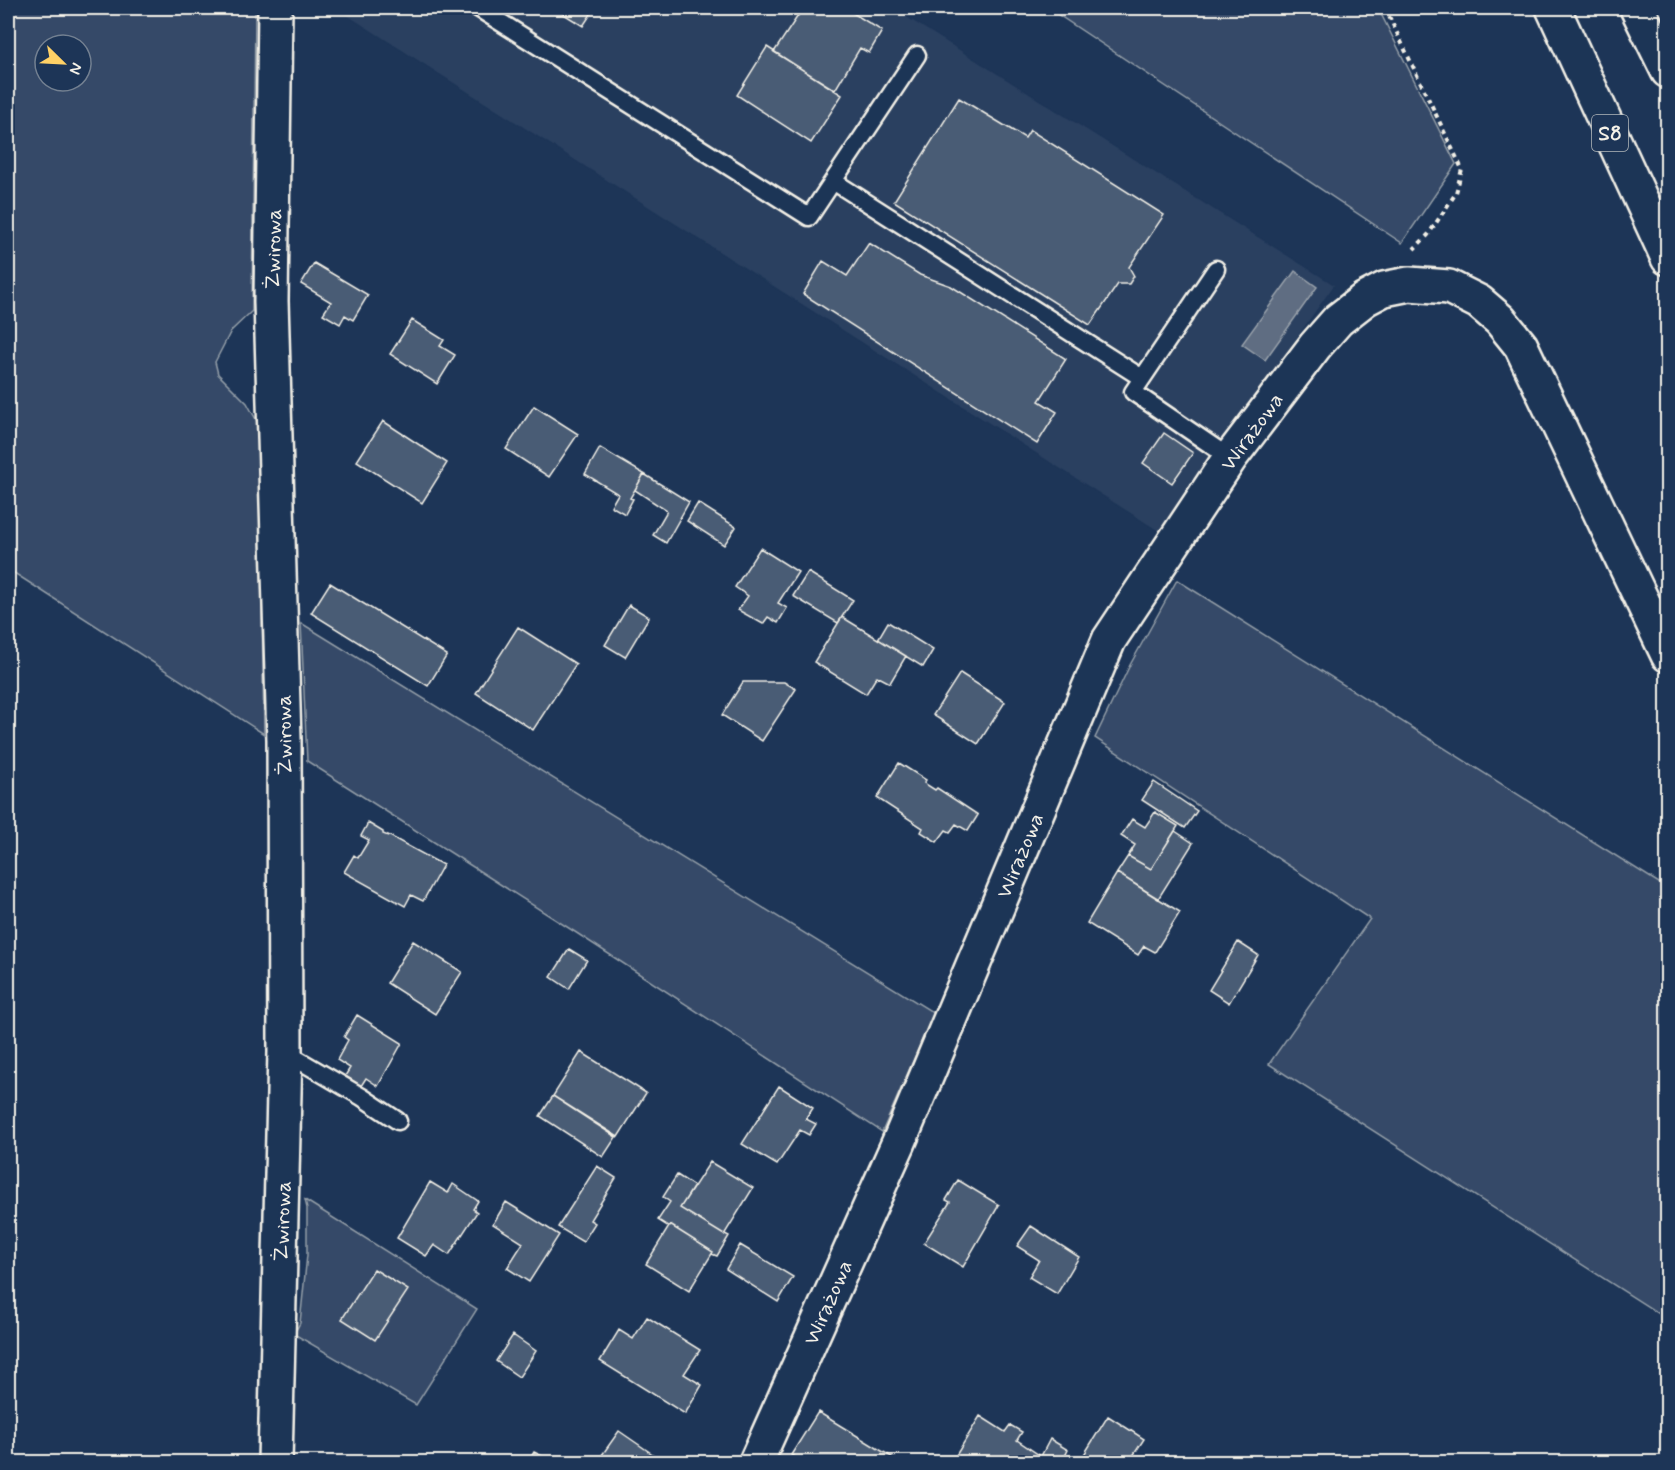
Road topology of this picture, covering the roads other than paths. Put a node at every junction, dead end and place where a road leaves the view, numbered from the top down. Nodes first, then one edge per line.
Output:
1 (275, 8) edge
2 (478, 8) edge
3 (1553, 8) edge
4 (1637, 8) edge
5 (918, 55) dead end
6 (1668, 71) edge
7 (833, 181) junction
8 (1668, 258) edge
9 (1215, 269) dead end
10 (1142, 378) junction
11 (1230, 458) junction
12 (1668, 655) edge
13 (285, 1052) junction
14 (398, 1121) dead end
15 (275, 1462) edge
16 (756, 1462) edge

1 - 13 main road, Żwirowa
2 - 7 lane
3 - 8 main road, S8
4 - 6 main road
5 - 7 lane
7 - 10 lane
9 - 10 lane
10 - 11 lane
11 - 12 main road, Wirażowa
11 - 16 main road, Wirażowa
13 - 14 lane
13 - 15 main road, Żwirowa

